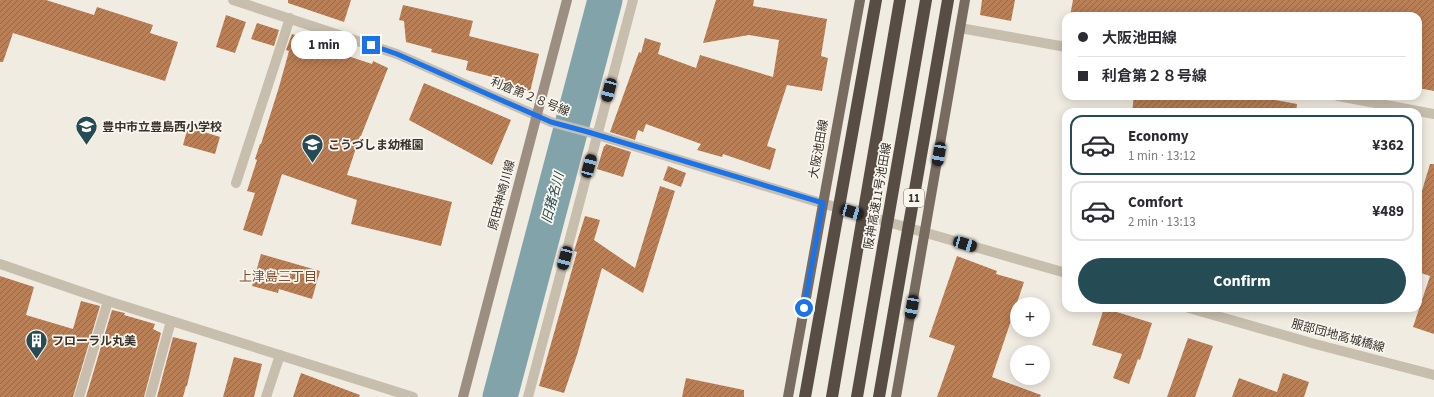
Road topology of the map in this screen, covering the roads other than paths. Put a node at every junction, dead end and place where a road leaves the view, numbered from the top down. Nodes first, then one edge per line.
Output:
1 (233, 0) edge
2 (567, 0) edge
3 (634, 0) edge
4 (860, 0) edge
5 (876, 0) edge
6 (900, 0) edge
7 (926, 0) edge
8 (948, 0) edge
9 (965, 0) edge
10 (290, 18) junction
11 (960, 28) junction
12 (1062, 46) edge
13 (1359, 100) edge
14 (1402, 108) edge
15 (1422, 112) edge
16 (1434, 114) edge
17 (536, 116) junction
18 (592, 133) junction
19 (236, 183) dead end
20 (823, 203) junction
21 (925, 232) junction
22 (0, 264) edge
23 (1062, 272) edge
24 (108, 300) junction
25 (1203, 312) edge
26 (171, 320) junction
27 (280, 355) junction
28 (1434, 375) edge
29 (79, 397) edge
30 (150, 397) edge
31 (266, 397) edge
32 (413, 397) edge
33 (463, 397) edge
34 (528, 397) edge
35 (788, 397) edge
36 (805, 397) edge
37 (832, 397) edge
38 (857, 397) edge
39 (879, 397) edge
40 (896, 397) edge

1 - 10 street, 利倉第２８号線
2 - 17 street, 原田神崎川線
3 - 18 street
4 - 20 main road, 大阪池田線
5 - 36 highway, bridge
6 - 37 highway, 阪神高速11号池田線, bridge
7 - 38 highway, 阪神高速11号池田線 / 11, bridge
8 - 39 highway, 11, bridge
9 - 11 main road
10 - 17 street, 利倉第２８号線
10 - 19 street
11 - 12 street
11 - 21 main road
13 - 14 street
15 - 16 street
17 - 18 street, 利倉第２８号線
17 - 33 street, 原田神崎川線
18 - 20 street, 利倉第２８号線
18 - 34 street
20 - 21 street
20 - 35 main road, 大阪池田線
21 - 23 street
21 - 40 main road
22 - 24 street
24 - 26 street
24 - 29 street
25 - 28 street, 服部団地高城橋線
26 - 27 street
26 - 30 street
27 - 31 street
27 - 32 street

